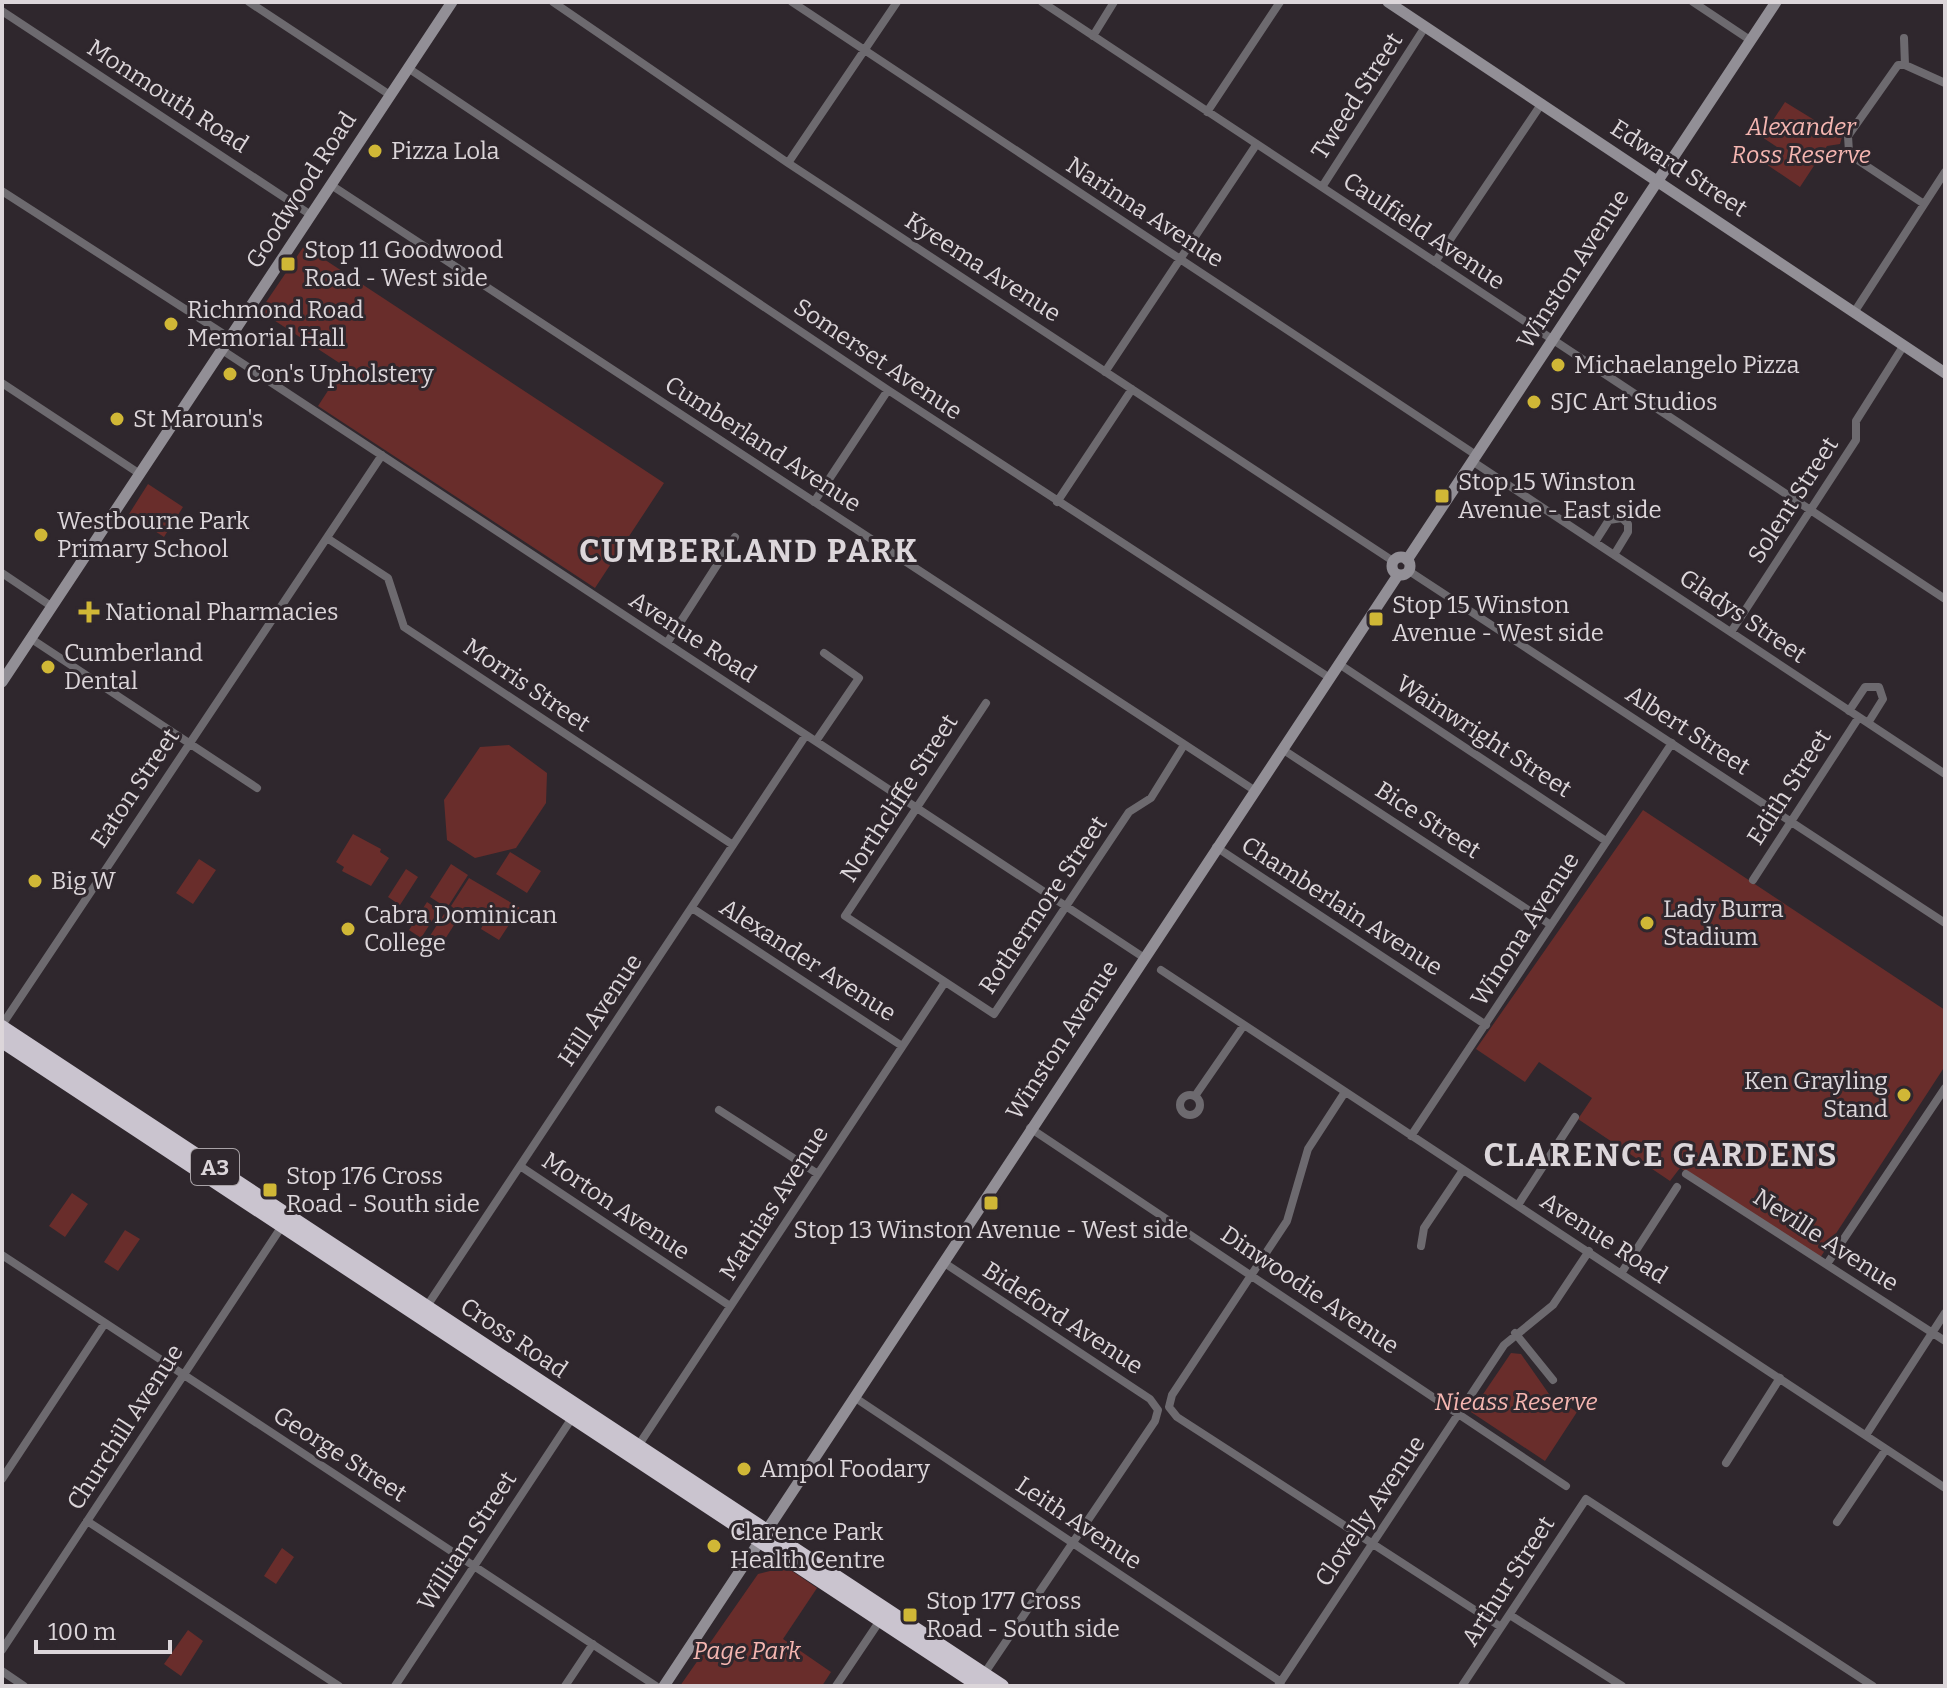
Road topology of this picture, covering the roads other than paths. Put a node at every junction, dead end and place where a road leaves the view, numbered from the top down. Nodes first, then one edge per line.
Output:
1 (249, 2) edge
2 (452, 2) edge
3 (553, 2) edge
4 (792, 2) edge
5 (897, 2) edge
6 (1042, 2) edge
7 (1114, 2) edge
8 (1280, 2) edge
9 (1388, 2) edge
10 (1693, 2) edge
11 (1776, 2) edge
12 (2, 11) edge
13 (1425, 27) junction
14 (1093, 36) junction
15 (1904, 38) dead end
16 (1750, 40) junction
17 (864, 51) junction
18 (1905, 65) junction
19 (408, 68) junction
20 (1945, 83) edge
21 (390, 95) junction
22 (1542, 103) junction
23 (1207, 112) junction
24 (1256, 145) junction
25 (788, 163) junction
26 (1945, 172) edge
27 (1658, 180) junction
28 (331, 185) junction
29 (1322, 187) junction
30 (2, 191) edge
31 (1924, 204) junction
32 (311, 215) junction
33 (1180, 259) junction
34 (1435, 262) junction
35 (1855, 311) junction
36 (230, 338) junction
37 (1552, 340) junction
38 (1904, 345) junction
39 (222, 350) junction
40 (1105, 372) junction
41 (1945, 373) edge
42 (2, 383) edge
43 (1132, 389) junction
44 (888, 390) junction
45 (382, 455) junction
46 (1474, 458) junction
47 (140, 474) junction
48 (814, 502) junction
49 (1057, 502) junction
50 (1811, 509) junction
51 (735, 537) dead end
52 (327, 538) junction
53 (1595, 542) junction
54 (1614, 555) junction
55 (1393, 561) joint
56 (1405, 568) junction
57 (2, 573) edge
58 (1945, 583) edge
59 (1942, 596) edge
60 (51, 606) junction
61 (1731, 632) junction
62 (30, 638) junction
63 (667, 643) junction
64 (824, 653) dead end
65 (1339, 664) junction
66 (1330, 678) junction
67 (2, 682) edge
68 (986, 703) dead end
69 (1849, 711) junction
70 (1859, 717) junction
71 (1868, 723) junction
72 (806, 735) junction
73 (816, 741) junction
74 (189, 743) junction
75 (1672, 743) junction
76 (1184, 745) junction
77 (1282, 749) junction
78 (1945, 774) edge
79 (257, 788) dead end
80 (1254, 790) junction
81 (916, 807) junction
82 (1790, 821) junction
83 (1606, 841) junction
84 (733, 845) junction
85 (1216, 847) junction
86 (1753, 880) dead end
87 (1066, 907) junction
88 (692, 908) junction
89 (1945, 923) edge
90 (1551, 925) junction
91 (1143, 957) junction
92 (1161, 970) dead end
93 (945, 982) junction
94 (1244, 1025) junction
95 (1486, 1025) junction
96 (2, 1026) edge
97 (2, 1041) edge
98 (902, 1046) junction
99 (1944, 1088) edge
100 (1345, 1092) junction
101 (1195, 1096) dead end
102 (719, 1110) dead end
103 (1575, 1117) dead end
104 (1030, 1128) junction
105 (1411, 1136) junction
106 (520, 1166) junction
107 (1463, 1170) junction
108 (818, 1174) junction
109 (1686, 1174) dead end
110 (1677, 1187) dead end
111 (1518, 1205) junction
112 (286, 1221) junction
113 (1421, 1246) dead end
114 (1589, 1251) junction
115 (2, 1255) edge
116 (943, 1262) junction
117 (1827, 1264) junction
118 (1622, 1272) junction
119 (1251, 1275) junction
120 (730, 1306) junction
121 (424, 1312) junction
122 (1945, 1313) edge
123 (105, 1323) junction
124 (1515, 1333) junction
125 (1932, 1333) junction
126 (1945, 1341) edge
127 (184, 1375) junction
128 (1780, 1378) junction
129 (1553, 1380) dead end
130 (854, 1397) junction
131 (576, 1413) junction
132 (1458, 1414) junction
133 (1866, 1435) junction
134 (1886, 1449) junction
135 (634, 1452) junction
136 (1726, 1463) dead end
137 (2, 1479) edge
138 (1566, 1486) dead end
139 (1945, 1488) edge
140 (87, 1521) junction
141 (1837, 1522) dead end
142 (764, 1536) junction
143 (1073, 1543) junction
144 (1372, 1544) junction
145 (474, 1566) junction
146 (884, 1615) junction
147 (1510, 1615) junction
148 (1501, 1627) junction
149 (593, 1644) junction
150 (2, 1650) edge
151 (2, 1671) edge
152 (980, 1682) edge
153 (1280, 1684) edge
154 (24, 1686) edge
155 (339, 1686) edge
156 (395, 1686) edge
157 (565, 1686) edge
158 (656, 1686) edge
159 (664, 1686) edge
160 (836, 1686) edge
161 (1002, 1686) edge
162 (1462, 1686) edge
163 (1622, 1686) edge
164 (1873, 1686) edge

1 - 21 street
2 - 19 street, Goodwood Road
3 - 25 street, Kyeema Avenue
4 - 17 street, Narinna Avenue
5 - 17 street
6 - 14 street, Caulfield Avenue
7 - 14 street
8 - 23 street
9 - 13 street, Edward Street
10 - 16 street
11 - 16 street, Winston Avenue
12 - 32 street, Monmouth Road
13 - 22 street, Edward Street
13 - 29 street, Tweed Street
14 - 23 street, Caulfield Avenue
15 - 18 street
16 - 27 street, Winston Avenue
17 - 25 street
17 - 33 street, Narinna Avenue
18 - 20 street
18 - 31 street
19 - 21 street, Goodwood Road
19 - 44 street, Somerset Avenue
21 - 28 street, Goodwood Road
22 - 27 street, Edward Street
22 - 34 street
23 - 24 street, Caulfield Avenue
24 - 29 street, Caulfield Avenue
24 - 33 street
25 - 40 street, Kyeema Avenue
26 - 31 street
27 - 35 street, Edward Street
27 - 37 street, Winston Avenue
28 - 32 street, Goodwood Road
28 - 48 street, Cumberland Avenue
29 - 34 street, Caulfield Avenue
30 - 36 street
31 - 35 street
32 - 36 street, Goodwood Road
33 - 40 street
33 - 46 street, Narinna Avenue
34 - 37 street, Caulfield Avenue
35 - 38 street, Edward Street
36 - 39 street, Goodwood Road
37 - 46 street, Winston Avenue
37 - 50 street, Caulfield Avenue
38 - 41 street, Edward Street
38 - 50 street, Solent Street
39 - 45 street, Avenue Road
39 - 47 street, Goodwood Road
40 - 43 street, Kyeema Avenue
42 - 47 street
43 - 49 street
43 - 55 street, Kyeema Avenue
44 - 48 street
44 - 49 street, Somerset Avenue
45 - 52 street, Eaton Street
45 - 63 street, Avenue Road
46 - 53 street, Gladys Street
46 - 56 street, Winston Avenue
47 - 60 street, Goodwood Road
48 - 76 street, Cumberland Avenue
49 - 66 street, Somerset Avenue
50 - 59 street, Caulfield Avenue
50 - 61 street, Solent Street
51 - 63 street
52 - 74 street, Eaton Street
52 - 84 street, Morris Street
53 - 54 street, Gladys Street
53 - 54 street
54 - 61 street, Gladys Street
55 - 56 street
56 - 65 street, Winston Avenue
56 - 75 street, Albert Street
57 - 60 street
58 - 59 street
60 - 62 street, Goodwood Road
61 - 69 street, Gladys Street
62 - 67 street, Goodwood Road
62 - 74 street
63 - 72 street, Avenue Road
64 - 73 street
65 - 66 street, Winston Avenue
65 - 83 street, Wainwright Street
66 - 77 street, Winston Avenue
68 - 81 street, Northcliffe Street
69 - 70 street, Gladys Street
69 - 71 street
70 - 71 street, Gladys Street
70 - 82 street, Edith Street
71 - 78 street, Gladys Street
72 - 73 street, Avenue Road
72 - 84 street, Hill Avenue
73 - 81 street, Avenue Road
74 - 79 street
74 - 96 street, Eaton Street
75 - 82 street, Albert Street
75 - 83 street, Winona Avenue
76 - 80 street, Cumberland Avenue
76 - 87 street, Rothermore Street
77 - 80 street, Winston Avenue
77 - 90 street, Bice Street
80 - 85 street, Winston Avenue
81 - 87 street, Avenue Road
81 - 93 street, Northcliffe Street
82 - 86 street, Edith Street
82 - 89 street, Albert Street
83 - 90 street, Winona Avenue
84 - 88 street, Hill Avenue
85 - 91 street, Winston Avenue
85 - 95 street, Chamberlain Avenue
87 - 91 street, Avenue Road
87 - 93 street, Rothermore Street
88 - 98 street, Alexander Avenue
88 - 106 street, Hill Avenue
90 - 95 street, Winona Avenue
91 - 104 street, Winston Avenue
92 - 94 street, Avenue Road
93 - 98 street, Mathias Avenue
94 - 100 street, Avenue Road
94 - 101 street
95 - 105 street, Winona Avenue
96 - 112 highway, Cross Road / A3
97 - 112 highway, Cross Road / A3
98 - 108 street, Mathias Avenue
99 - 117 street
100 - 105 street, Avenue Road
100 - 119 street
102 - 108 street
103 - 111 street
104 - 116 street, Winston Avenue
104 - 119 street, Dinwoodie Avenue
105 - 107 street, Avenue Road
106 - 120 street, Morton Avenue
106 - 121 street, Hill Avenue
107 - 111 street, Avenue Road
107 - 113 street
108 - 120 street, Mathias Avenue
109 - 117 street, Neville Avenue
110 - 118 street
111 - 114 street, Avenue Road
112 - 121 highway, Cross Road / A3
112 - 127 street, Churchill Avenue
114 - 118 street, Avenue Road
114 - 124 street, Clovelly Avenue
115 - 123 street, George Street
116 - 130 street, Winston Avenue
116 - 143 street, Bideford Avenue
117 - 125 street, Neville Avenue
118 - 128 street, Avenue Road
119 - 132 street, Dinwoodie Avenue
119 - 144 street
120 - 135 street, Mathias Avenue
121 - 131 highway, Cross Road / A3
122 - 125 street
123 - 127 street, George Street
123 - 137 street
124 - 129 street
124 - 132 street, Clovelly Avenue
125 - 126 street, Neville Avenue
125 - 133 street
127 - 140 street, Churchill Avenue
127 - 145 street, George Street
128 - 133 street, Avenue Road
128 - 136 street
130 - 142 street, Winston Avenue
130 - 143 street, Leith Avenue
131 - 135 highway, Cross Road / A3
131 - 145 street, William Street
132 - 138 street, Dinwoodie Avenue
132 - 144 street, Clovelly Avenue
133 - 134 street, Avenue Road
134 - 139 street, Avenue Road
134 - 141 street
135 - 142 highway, Cross Road / A3
140 - 150 street, Churchill Avenue
140 - 155 street
142 - 146 highway, Cross Road / A3
142 - 159 street, Winston Avenue
143 - 152 street
143 - 153 street, Leith Avenue
144 - 148 street
144 - 153 street, Clovelly Avenue
145 - 149 street, George Street
145 - 156 street, William Street
146 - 152 highway, Cross Road / A3
146 - 160 street
147 - 148 street, Arthur Street
147 - 163 street
147 - 164 street, Arthur Street
148 - 162 street, Arthur Street
149 - 157 street
149 - 158 street, George Street
151 - 154 street
152 - 161 highway, Cross Road / A3

